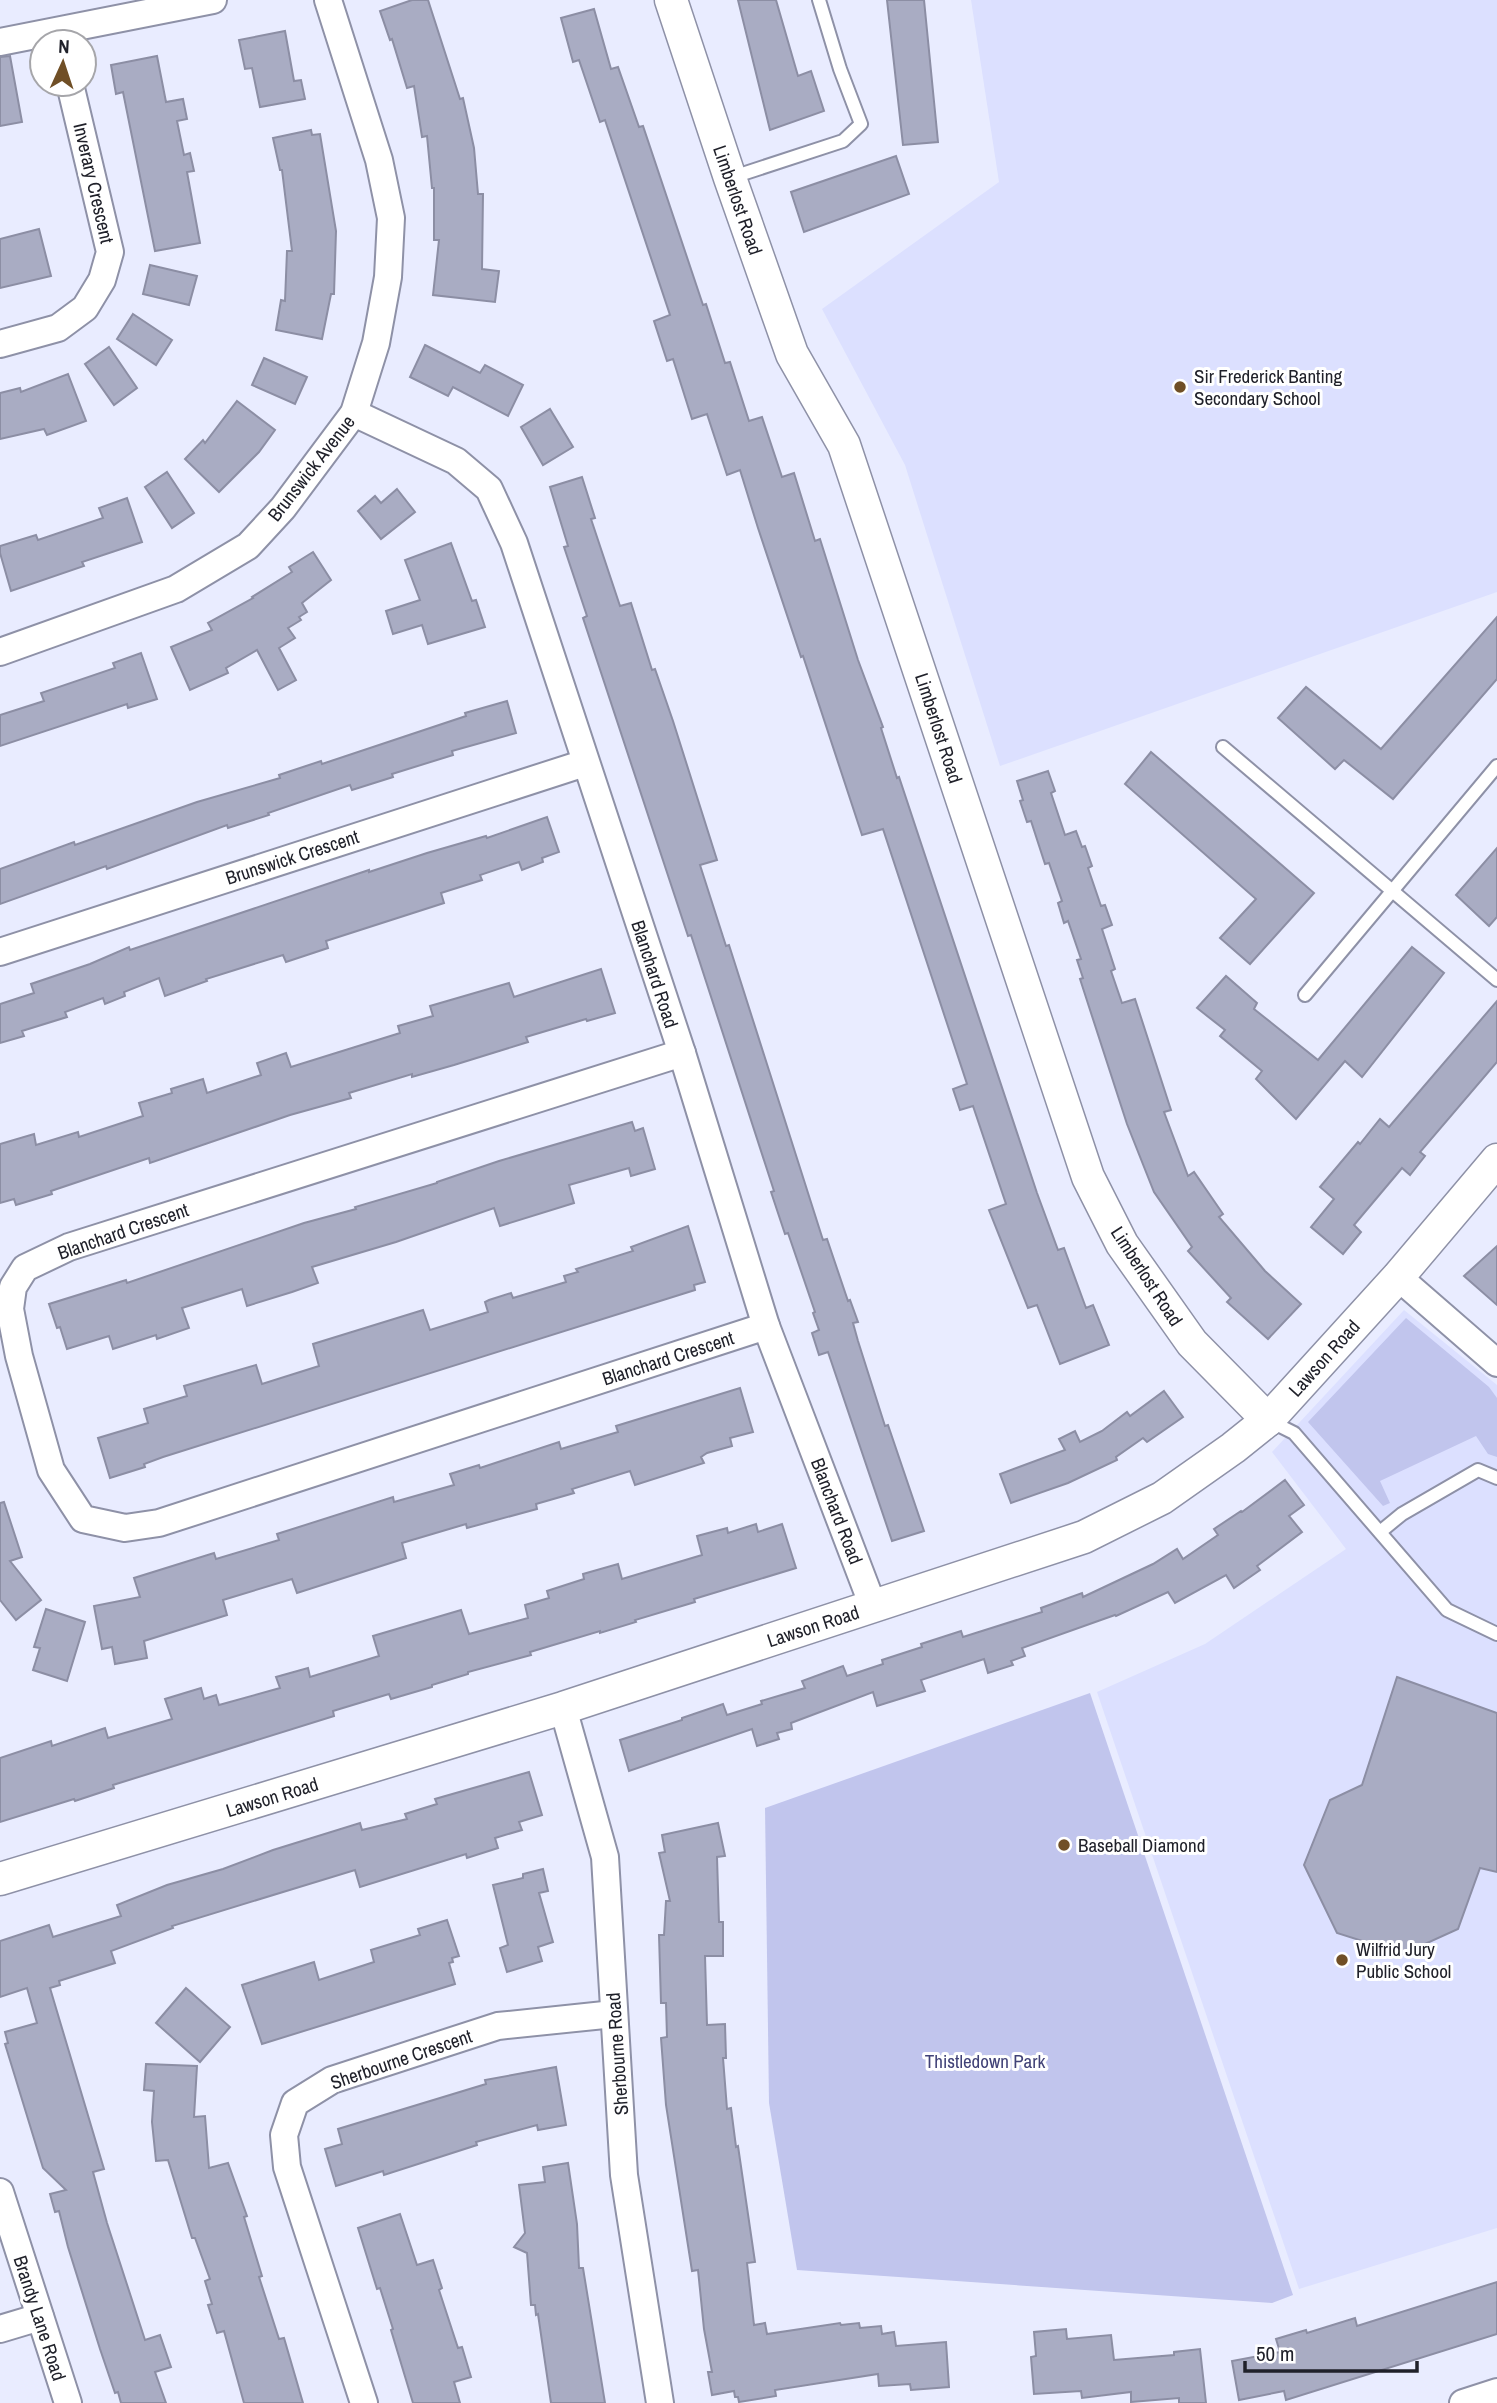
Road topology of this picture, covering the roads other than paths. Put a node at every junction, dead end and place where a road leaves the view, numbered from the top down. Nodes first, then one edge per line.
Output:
1 (213, 0) edge
2 (328, 0) edge
3 (671, 0) edge
4 (819, 0) edge
5 (96, 28) edge
6 (28, 40) edge
7 (0, 42) edge
8 (73, 98) edge
9 (730, 178) junction
10 (0, 344) edge
11 (354, 413) junction
12 (0, 652) edge
13 (1223, 747) dead end
14 (585, 763) junction
15 (1497, 766) edge
16 (1392, 890) junction
17 (0, 952) edge
18 (1497, 980) edge
19 (1305, 995) dead end
20 (682, 1053) junction
21 (1497, 1160) edge
22 (1398, 1278) junction
23 (766, 1326) junction
24 (1497, 1363) edge
25 (1268, 1420) junction
26 (1497, 1478) edge
27 (1380, 1532) junction
28 (873, 1606) junction
29 (1497, 1634) edge
30 (563, 1709) junction
31 (0, 1879) edge
32 (614, 2014) junction
33 (0, 2192) edge
34 (40, 2317) junction
35 (0, 2329) edge
36 (1497, 2392) edge
37 (68, 2403) edge
38 (364, 2403) edge
39 (660, 2403) edge
40 (1462, 2403) edge

1 - 5 street
2 - 11 street, Brunswick Avenue
3 - 9 street, Limberlost Road
4 - 9 lane
6 - 7 street
8 - 10 street, Inverary Crescent
9 - 25 street, Limberlost Road
11 - 12 street, Brunswick Avenue
11 - 14 street, Blanchard Road
13 - 16 lane
14 - 17 street, Brunswick Crescent
14 - 20 street, Blanchard Road
15 - 16 lane
16 - 18 lane
16 - 19 lane
20 - 23 street, Blanchard Road
20 - 23 street, Blanchard Crescent
21 - 22 street, Lawson Road
22 - 24 street
22 - 25 street, Lawson Road
23 - 28 street, Blanchard Road
25 - 27 lane
25 - 28 street, Lawson Road
26 - 27 lane
27 - 29 lane
28 - 30 street, Lawson Road
30 - 31 street, Lawson Road
30 - 32 street, Sherbourne Road
32 - 38 street, Sherbourne Crescent
32 - 39 street, Sherbourne Road
33 - 34 street, Brandy Lane Road
34 - 35 street
34 - 37 street, Brandy Lane Road
36 - 40 street

